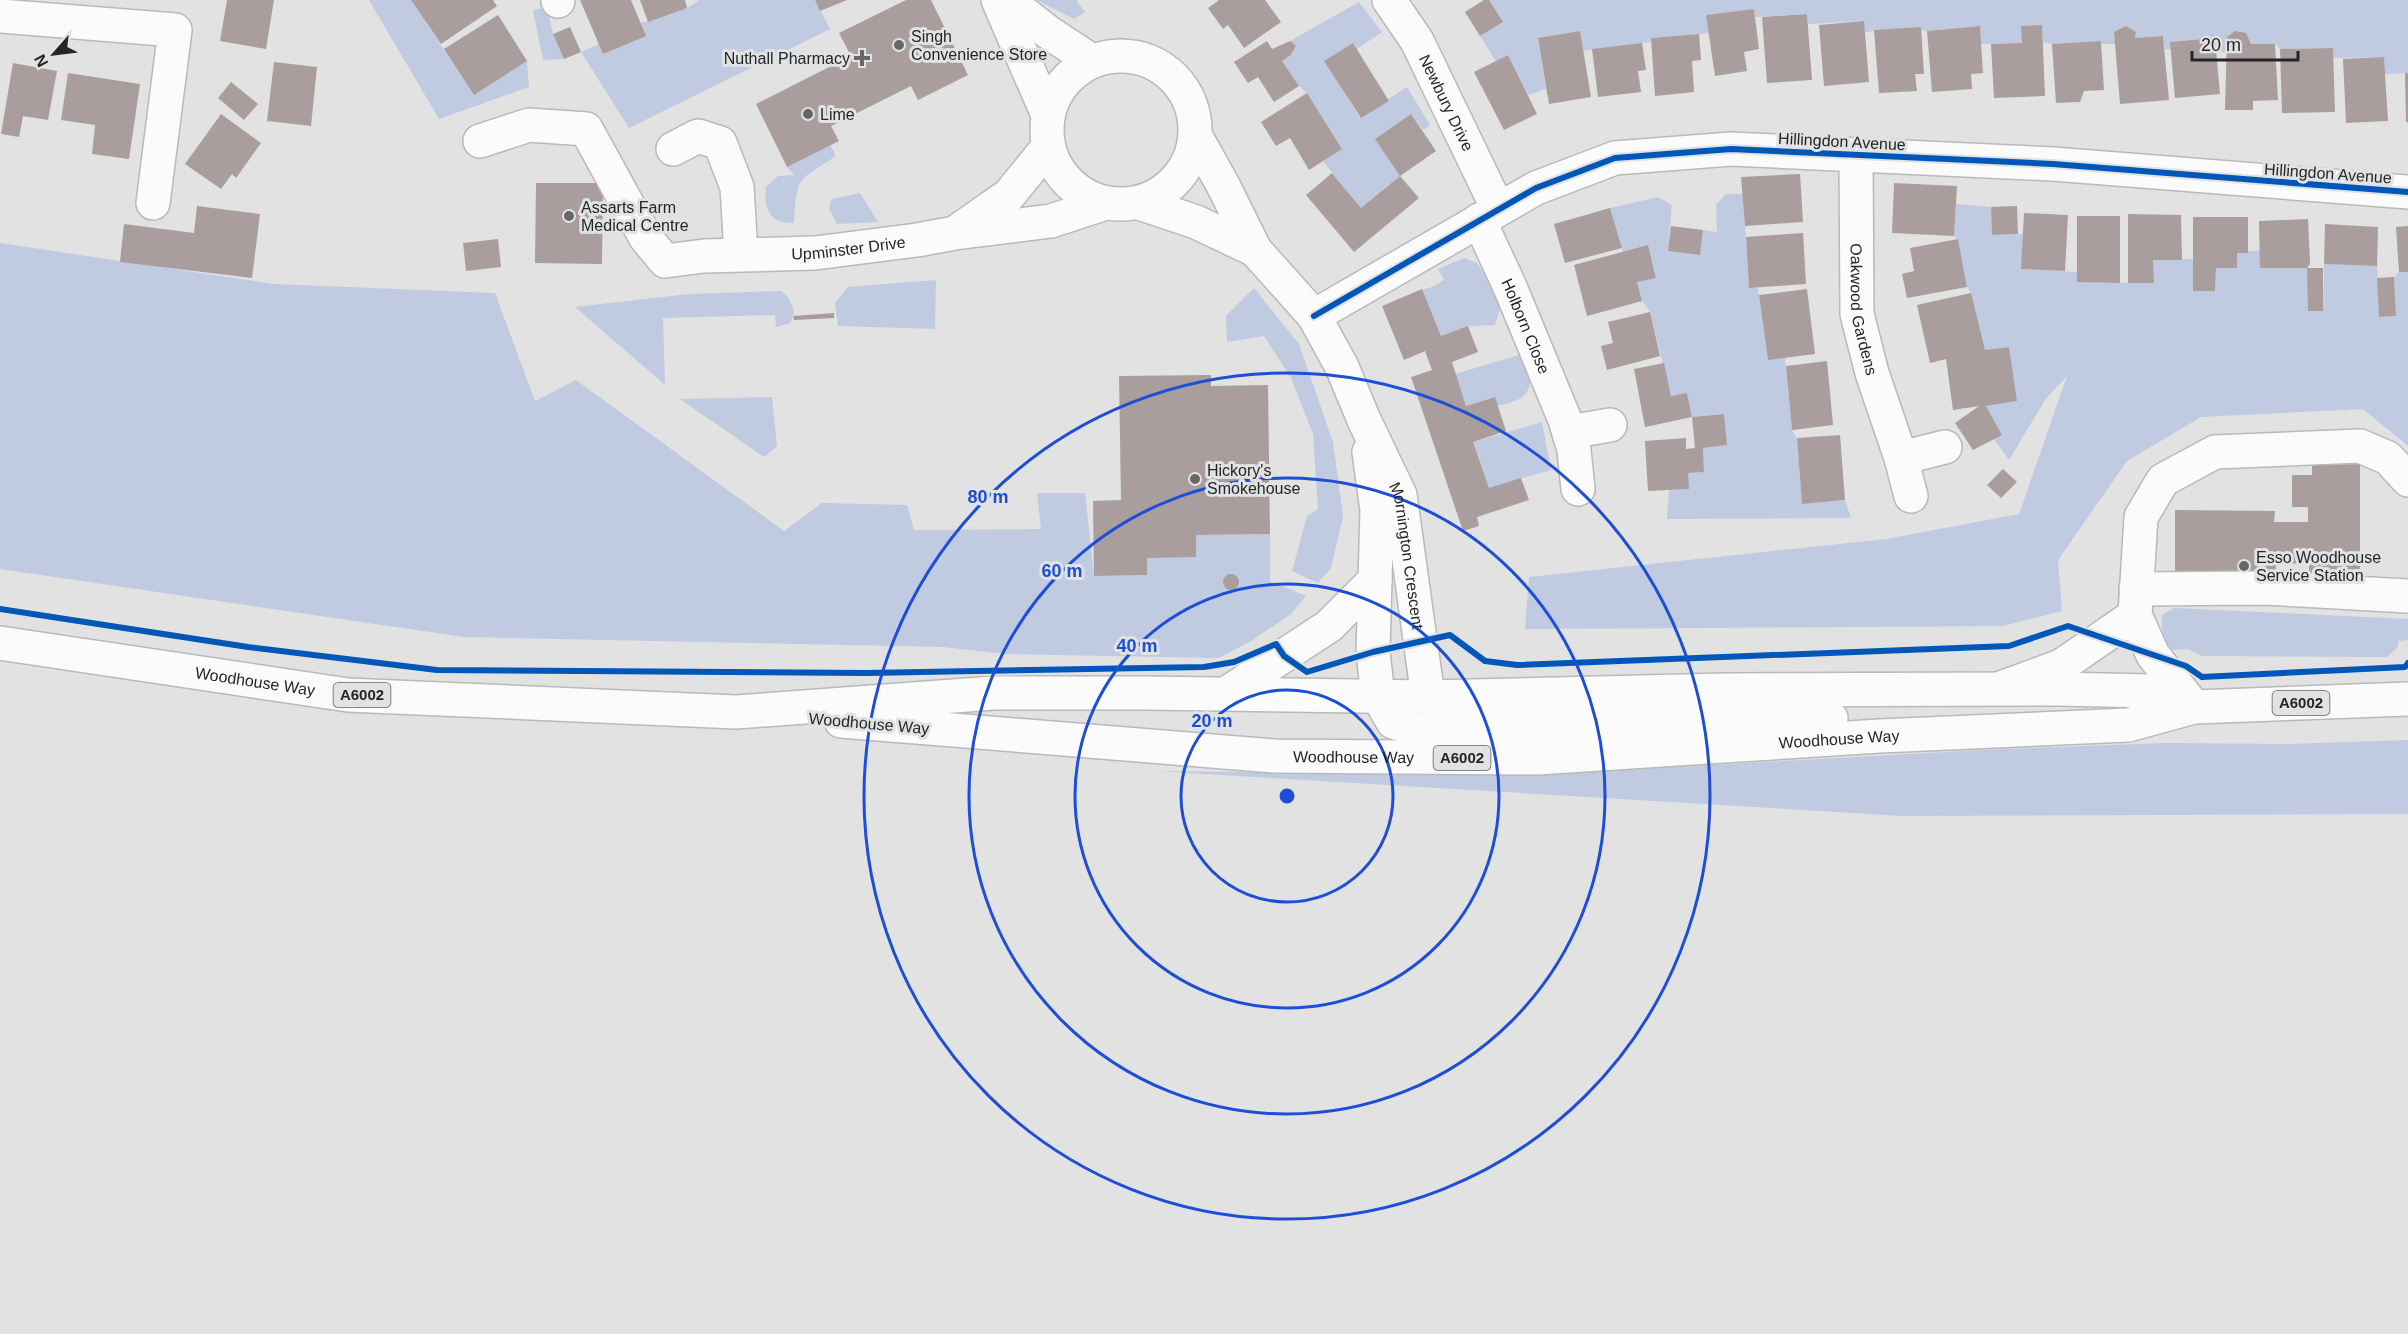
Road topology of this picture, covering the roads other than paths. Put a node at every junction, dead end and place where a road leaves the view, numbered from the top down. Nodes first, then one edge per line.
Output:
1 (998, 0) edge
2 (1008, 0) edge
3 (1389, 0) edge
4 (0, 16) edge
5 (1092, 61) junction
6 (1048, 115) junction
7 (1196, 135) junction
8 (480, 141) dead end
9 (1048, 147) junction
10 (673, 149) dead end
11 (1856, 156) junction
12 (2408, 192) edge
13 (153, 203) dead end
14 (1106, 203) junction
15 (1139, 203) junction
16 (1488, 215) junction
17 (955, 233) junction
18 (740, 239) junction
19 (1255, 250) junction
20 (1314, 316) junction
21 (1364, 420) junction
22 (1611, 425) dead end
23 (1569, 432) junction
24 (1945, 447) dead end
25 (1901, 458) junction
26 (2408, 480) edge
27 (1578, 489) dead end
28 (1911, 496) dead end
29 (1375, 580) junction
30 (2408, 596) edge
31 (2136, 602) junction
32 (0, 643) edge
33 (1996, 689) junction
34 (1227, 693) junction
35 (1428, 697) junction
36 (2408, 699) edge
37 (2194, 707) junction
38 (1386, 709) junction
39 (728, 712) junction
40 (2065, 727) junction
41 (1318, 756) junction

1 - 6 street, Mornington Crescent
2 - 5 street
3 - 16 street, Newbury Drive
4 - 13 street
5 - 6 street, Mornington Crescent
5 - 7 street, Mornington Crescent
6 - 9 street, Mornington Crescent
7 - 15 street, Mornington Crescent
7 - 19 street, Mornington Crescent
8 - 18 street, Upminster Drive
9 - 14 street, Mornington Crescent
9 - 17 street, Upminster Drive
10 - 18 street
11 - 12 street, Hillingdon Avenue
11 - 16 street, Hillingdon Avenue
11 - 25 street, Oakwood Gardens
14 - 15 street, Mornington Crescent
14 - 17 street, Upminster Drive
15 - 19 street, Mornington Crescent
16 - 20 street, Hillingdon Avenue
16 - 23 street, Holborn Close
17 - 18 street, Upminster Drive
19 - 20 street, Mornington Crescent
20 - 21 street, Mornington Crescent
21 - 29 street, Mornington Crescent
21 - 35 street, Mornington Crescent
22 - 23 street
23 - 27 street, Holborn Close
24 - 25 street
25 - 28 street, Oakwood Gardens
26 - 31 street
29 - 34 street, Mornington Crescent
29 - 38 street, Mornington Crescent
30 - 31 street
31 - 33 street
31 - 37 street
32 - 39 street, Woodhouse Way / A6002
33 - 35 street, Woodhouse Way / A6002
33 - 37 street, Woodhouse Way / A6002
34 - 38 street, Woodhouse Way / A6002
34 - 39 street, Woodhouse Way / A6002
35 - 38 street, Woodhouse Way / A6002
36 - 37 street, Woodhouse Way / A6002
37 - 40 street, Woodhouse Way / A6002
38 - 40 street, A6002
38 - 41 street
39 - 41 street, Woodhouse Way / A6002
40 - 41 street, Woodhouse Way / A6002

